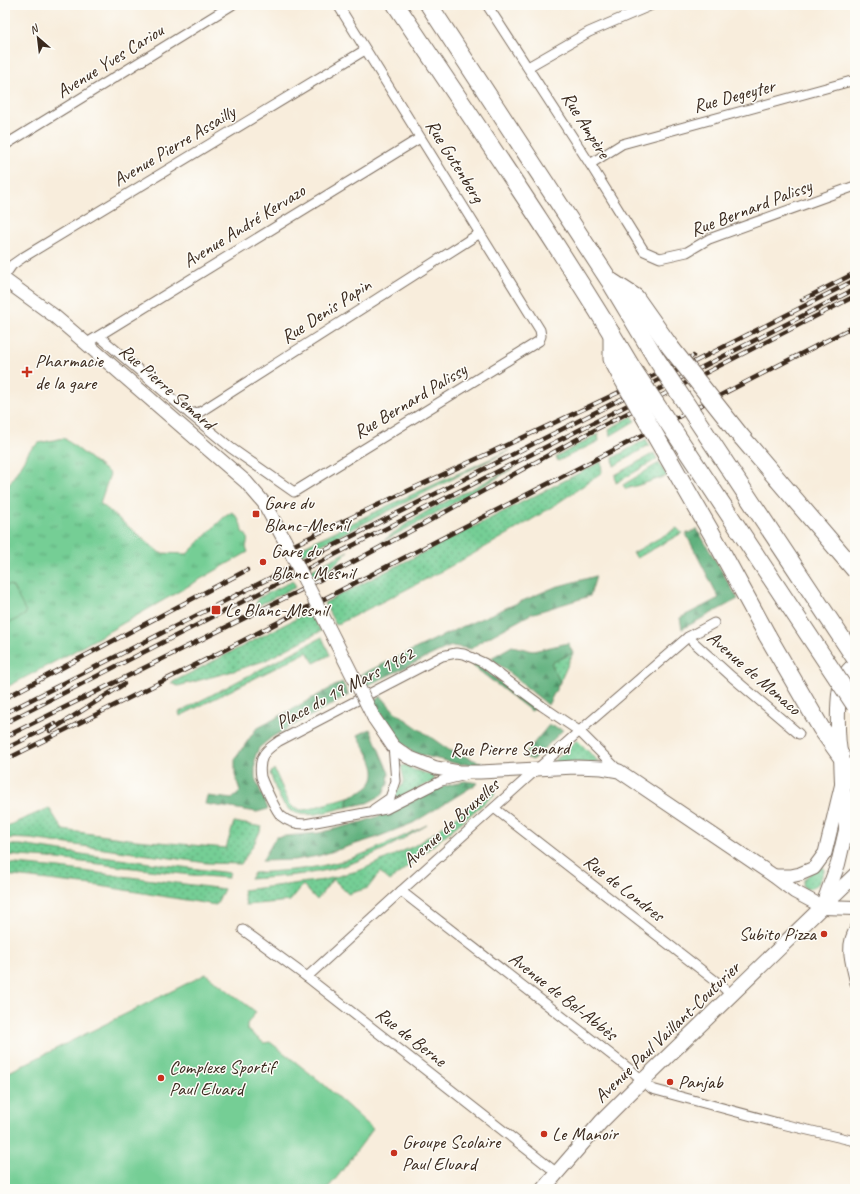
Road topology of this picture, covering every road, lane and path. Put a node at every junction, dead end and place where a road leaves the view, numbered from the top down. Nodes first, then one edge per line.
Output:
1 (232, 5) edge
2 (338, 5) edge
3 (396, 5) edge
4 (429, 5) edge
5 (487, 5) edge
6 (652, 5) edge
7 (366, 50) junction
8 (528, 67) junction
9 (855, 80) edge
10 (420, 138) junction
11 (5, 145) edge
12 (590, 164) junction
13 (855, 186) edge
14 (480, 233) junction
15 (660, 258) joint
16 (5, 275) edge
17 (5, 280) edge
18 (609, 280) junction
19 (99, 336) junction
20 (541, 336) joint
21 (87, 344) junction
22 (627, 373) junction
23 (190, 414) junction
24 (294, 492) joint
25 (855, 570) edge
26 (714, 623) dead end
27 (688, 637) junction
28 (855, 658) edge
29 (855, 664) edge
30 (855, 705) edge
31 (580, 731) junction
32 (799, 734) dead end
33 (393, 746) junction
34 (841, 756) junction
35 (536, 770) junction
36 (619, 771) junction
37 (480, 772) junction
38 (848, 784) edge
39 (494, 808) junction
40 (370, 812) junction
41 (855, 874) edge
42 (774, 876) junction
43 (401, 891) junction
44 (823, 907) junction
45 (855, 908) edge
46 (855, 928) edge
47 (243, 930) dead end
48 (307, 978) junction
49 (855, 983) edge
50 (731, 996) junction
51 (642, 1081) junction
52 (855, 1141) edge
53 (557, 1173) junction
54 (543, 1189) edge

1 - 11 street, Avenue Yves Cariou
2 - 7 street, Rue Gutenberg
3 - 22 highway
4 - 18 highway
5 - 8 street, Rue Ampère
6 - 8 street
7 - 10 street, Rue Gutenberg
7 - 16 street, Avenue Pierre Assailly
8 - 12 street, Rue Ampère
9 - 12 street, Rue Degeyter
10 - 14 street, Rue Gutenberg
10 - 19 street, Avenue André Kervazo
12 - 15 street, Rue Ampère
13 - 15 street, Rue Bernard Palissy
14 - 20 street, Rue Gutenberg
14 - 23 street, Rue Denis Papin
17 - 21 main road, Rue Pierre Semard
18 - 25 highway, bridge
18 - 28 highway, bridge
19 - 21 street, Avenue André Kervazo
19 - 23 street, Rue Pierre Semard
20 - 24 street, Rue Bernard Palissy
21 - 33 main road, Rue Pierre Semard, bridge
22 - 30 highway, bridge
22 - 34 highway, bridge
23 - 24 street, Rue Pierre Semard
26 - 27 street, Avenue de Bruxelles
27 - 31 street, Avenue de Bruxelles
27 - 32 street, Avenue de Monaco
29 - 34 main road, Avenue Paul Vaillant-Couturier
31 - 35 street, Avenue de Bruxelles
31 - 36 street, Rue Pierre Semard
31 - 40 street, Place du 19 Mars 1962
33 - 37 main road, Rue Pierre Semard
33 - 40 street, Place du 19 Mars 1962
34 - 38 main road, Avenue Paul Vaillant-Couturier
35 - 36 main road, Rue Pierre Semard
35 - 37 main road, Rue Pierre Semard
35 - 39 street, Avenue de Bruxelles
36 - 42 main road, Rue Pierre Semard
37 - 40 street, Place du 19 Mars 1962
38 - 42 main road
38 - 44 main road, Avenue Paul Vaillant-Couturier
39 - 43 street, Avenue de Bruxelles
39 - 50 street, Rue de Londres
41 - 44 main road, Avenue Paul Vaillant-Couturier
42 - 44 main road, Rue Pierre Semard
43 - 48 street, Avenue de Bruxelles
43 - 51 street, Avenue de Bel-Abbès
44 - 45 main road
44 - 50 main road, Avenue Paul Vaillant-Couturier
46 - 49 street
47 - 48 street, Rue de Berne
48 - 53 street, Rue de Berne
50 - 51 main road, Avenue Paul Vaillant-Couturier
51 - 52 street, Avenue de Bel-Abbès
51 - 53 main road, Avenue Paul Vaillant-Couturier
53 - 54 main road, Avenue Paul Vaillant-Couturier

